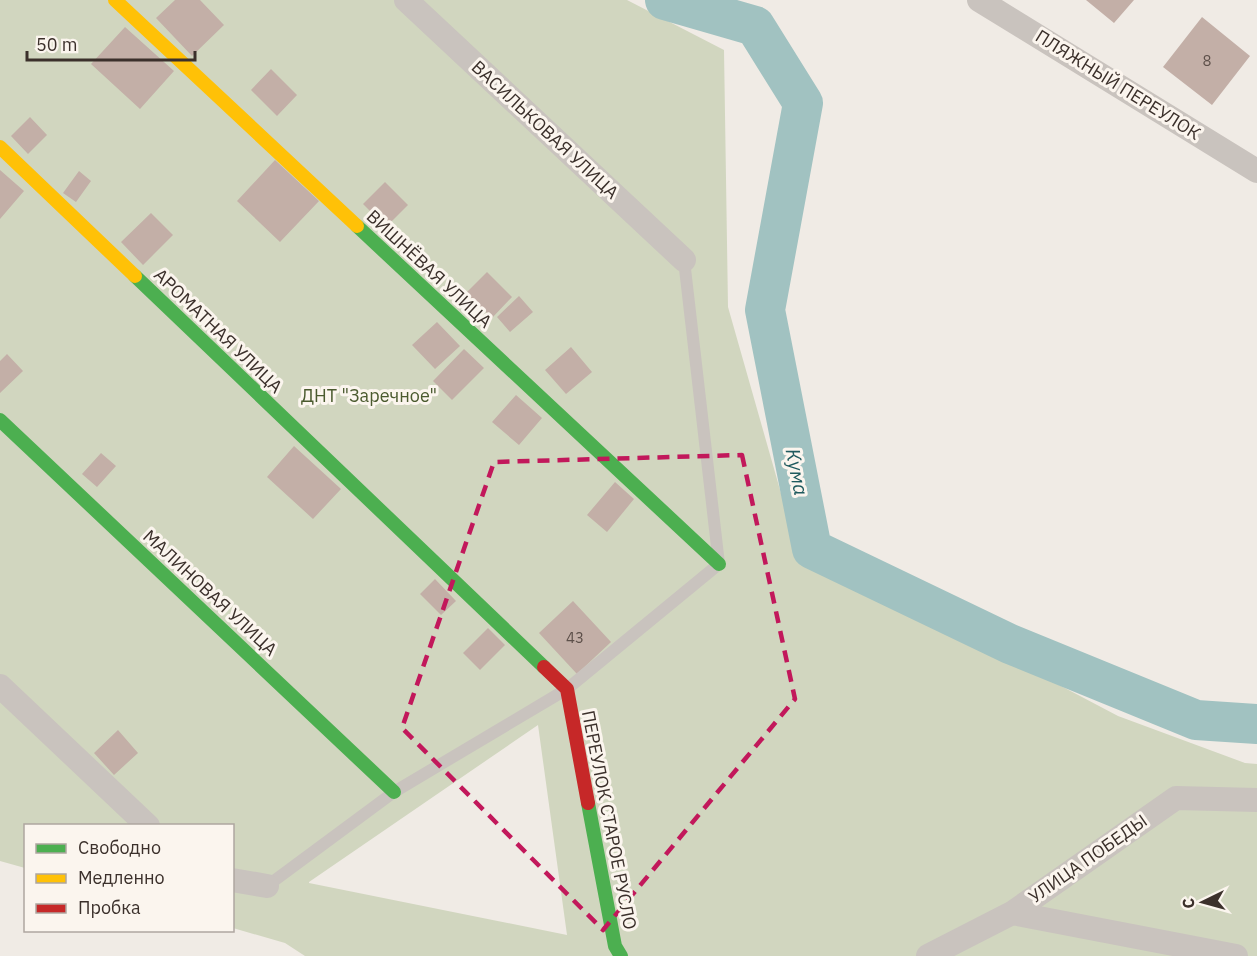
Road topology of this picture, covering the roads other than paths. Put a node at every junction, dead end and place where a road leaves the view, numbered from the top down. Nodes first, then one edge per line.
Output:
1 (115, 0) edge
2 (406, 0) edge
3 (979, 0) edge
4 (0, 147) edge
5 (1257, 171) edge
6 (684, 260) joint
7 (0, 420) edge
8 (718, 564) junction
9 (0, 686) edge
10 (567, 689) junction
11 (394, 792) junction
12 (1257, 800) edge
13 (147, 824) edge
14 (234, 880) edge
15 (267, 886) joint
16 (1012, 913) junction
17 (621, 956) edge
18 (928, 956) edge
19 (1236, 956) edge

1 - 8 street, ВИШНЁВАЯ УЛИЦА
2 - 6 street, ВАСИЛЬКОВАЯ УЛИЦА
3 - 5 street, ПЛЯЖНЫЙ ПЕРЕУЛОК
4 - 10 street, АРОМАТНАЯ УЛИЦА
6 - 8 lane
7 - 11 street, МАЛИНОВАЯ УЛИЦА
8 - 10 lane
9 - 13 street
10 - 11 lane
10 - 17 street, ПЕРЕУЛОК СТАРОЕ РУСЛО
11 - 15 lane
12 - 16 street, УЛИЦА ПОБЕДЫ
14 - 15 street
16 - 18 street, УЛИЦА ПОБЕДЫ
16 - 19 street

